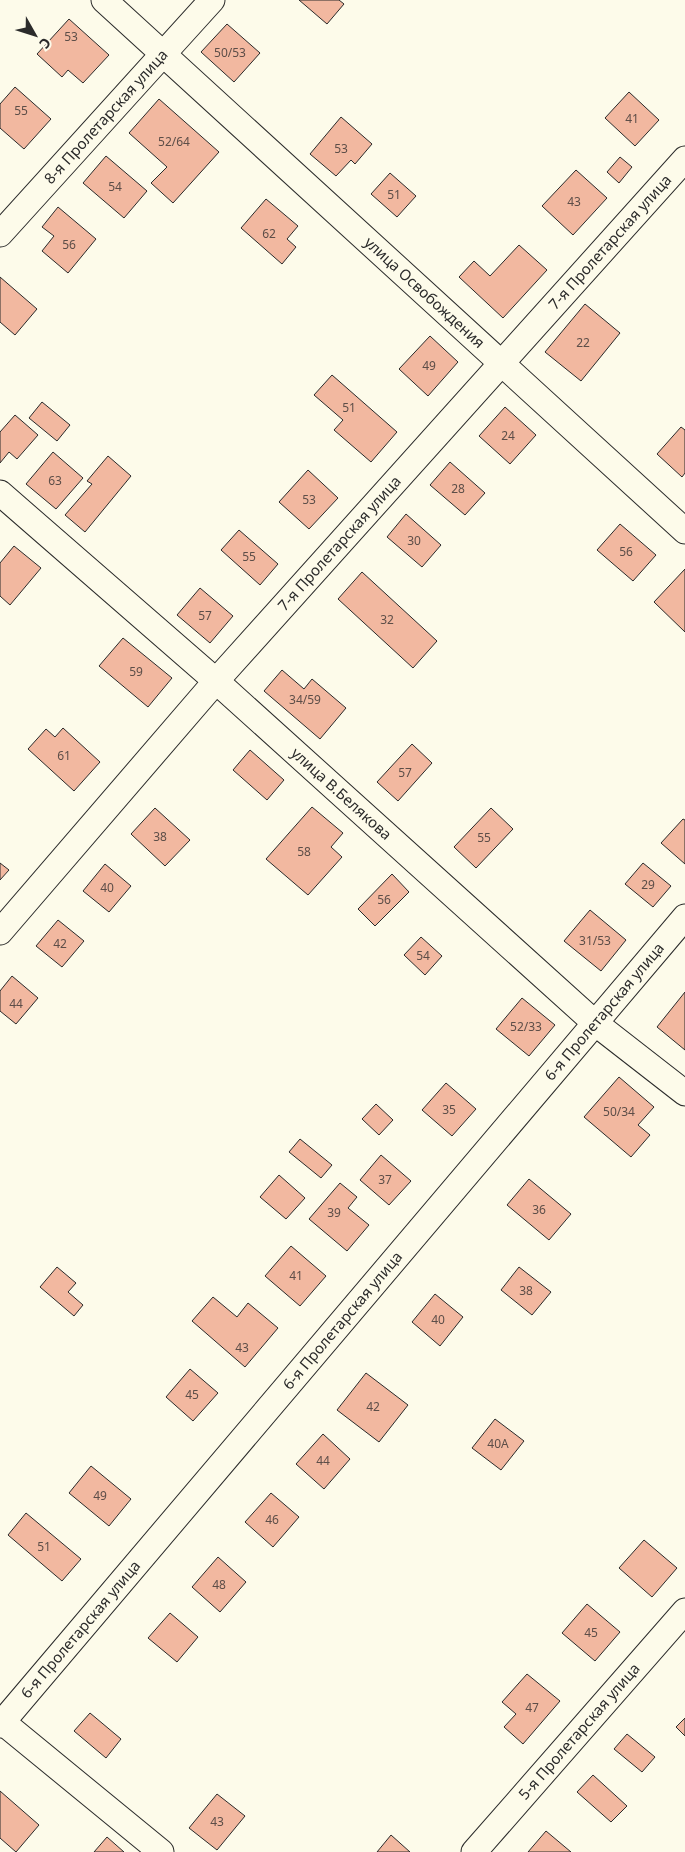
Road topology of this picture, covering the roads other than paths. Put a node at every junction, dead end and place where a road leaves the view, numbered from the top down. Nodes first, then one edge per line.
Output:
1 (104, 0) edge
2 (212, 0) edge
3 (164, 53) junction
4 (685, 159) edge
5 (0, 234) edge
6 (502, 364) junction
7 (0, 493) edge
8 (685, 531) edge
9 (216, 682) junction
10 (685, 917) edge
11 (0, 932) edge
12 (595, 1023) junction
13 (685, 1092) edge
14 (685, 1611) edge
15 (1, 1722) edge
16 (161, 1852) edge
17 (474, 1852) edge

1 - 3 street, улица Освобождения
2 - 3 street, 8-я Пролетарская улица
3 - 5 street, 8-я Пролетарская улица
3 - 6 street, улица Освобождения
4 - 6 street, 7-я Пролетарская улица
6 - 8 street, улица Освобождения
6 - 9 street, 7-я Пролетарская улица
7 - 9 street, улица В.Белякова
9 - 11 street, 7-я Пролетарская улица
9 - 12 street, улица В.Белякова
10 - 12 street, 6-я Пролетарская улица
12 - 13 street, улица В.Белякова
12 - 15 street, 6-я Пролетарская улица
14 - 17 street, 5-я Пролетарская улица
15 - 16 street

